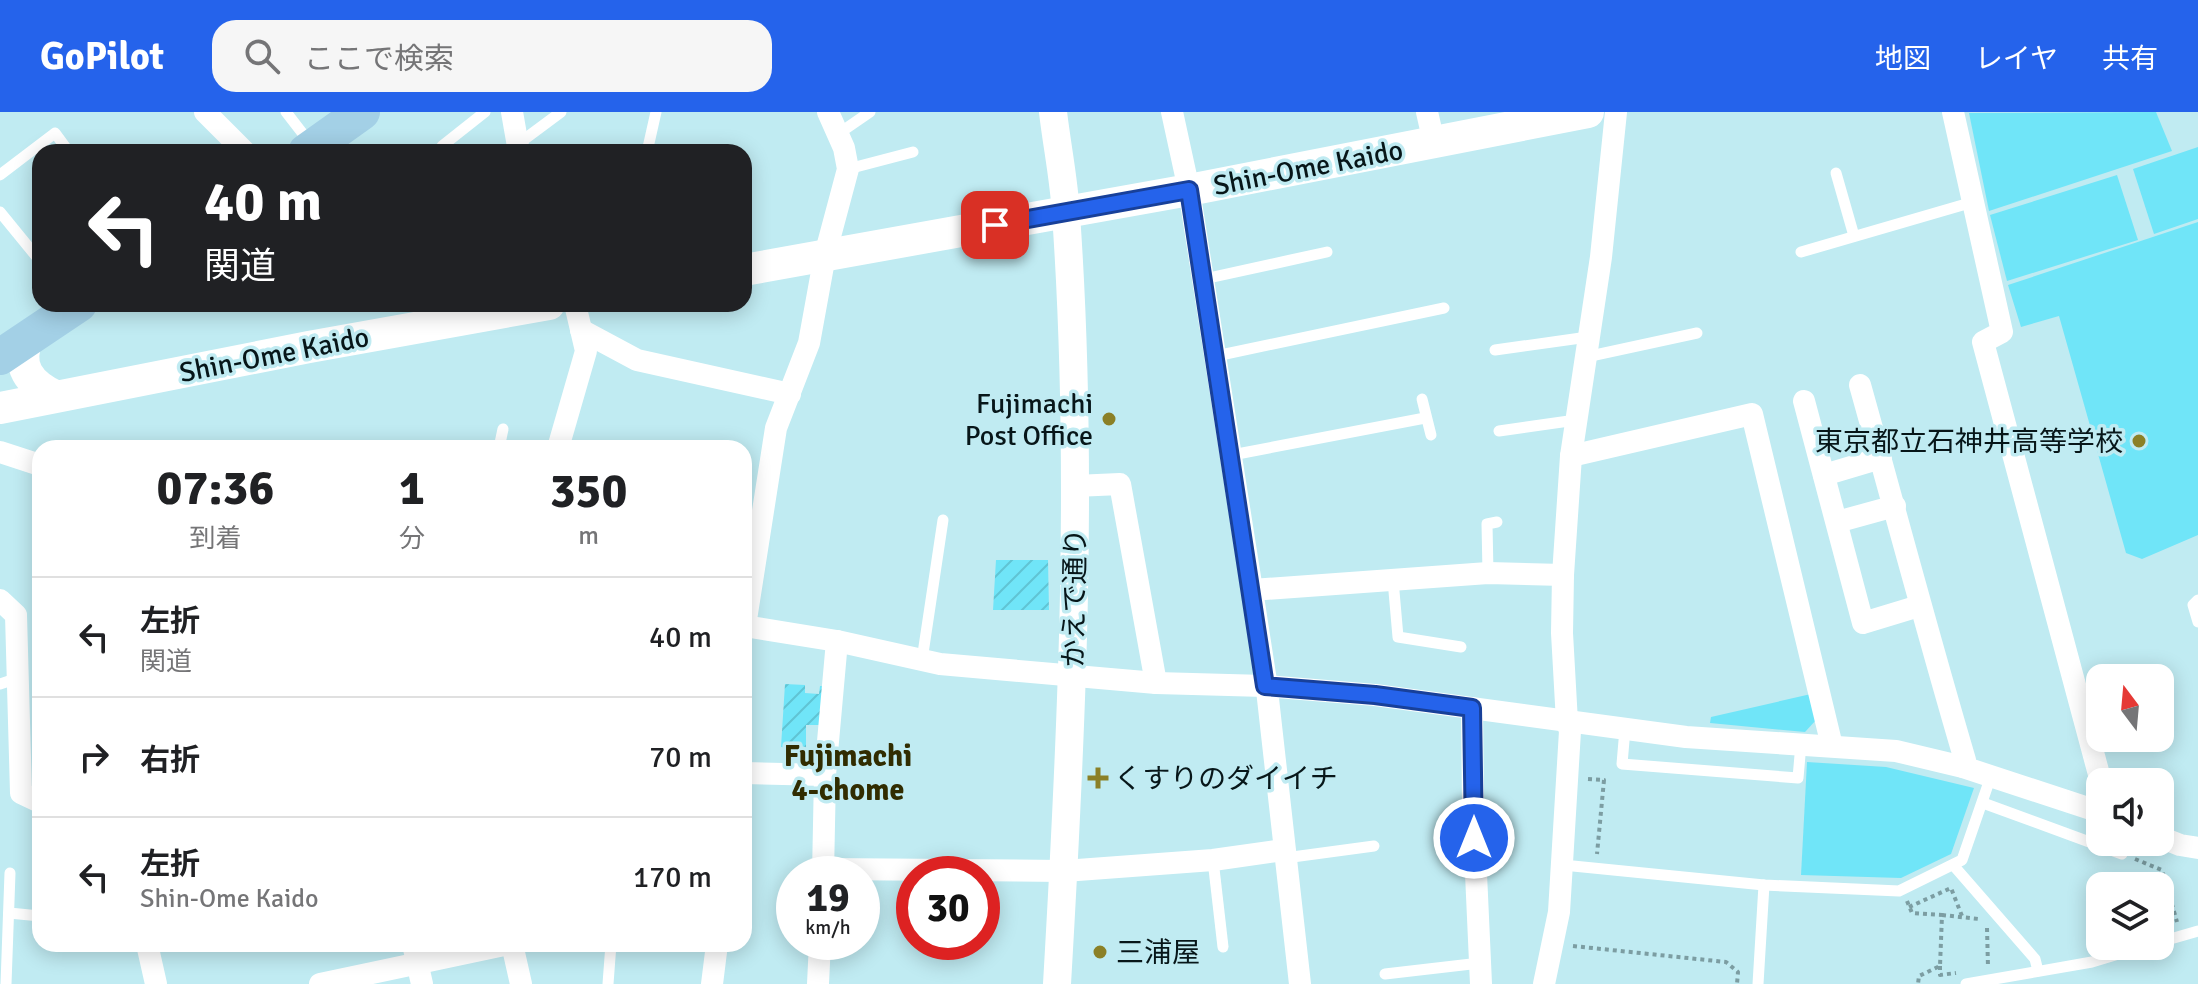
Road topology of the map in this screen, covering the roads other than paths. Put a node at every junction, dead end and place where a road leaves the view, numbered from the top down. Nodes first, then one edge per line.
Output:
1 (205, 112) edge
2 (286, 112) edge
3 (362, 112) edge
4 (485, 112) edge
5 (512, 112) edge
6 (561, 112) edge
7 (656, 112) edge
8 (828, 112) edge
9 (870, 112) edge
10 (1053, 112) edge
11 (1172, 112) edge
12 (1588, 112) edge
13 (1616, 112) edge
14 (1953, 112) edge
15 (1430, 127) edge
16 (838, 134) junction
17 (41, 144) edge
18 (63, 144) edge
19 (237, 144) edge
20 (307, 144) edge
21 (317, 144) edge
22 (445, 144) edge
23 (517, 144) edge
24 (523, 144) edge
25 (649, 144) edge
26 (32, 151) edge
27 (913, 152) dead end
28 (848, 169) junction
29 (1836, 173) dead end
30 (0, 175) edge
31 (1189, 190) junction
32 (1973, 202) junction
33 (0, 212) edge
34 (1066, 212) junction
35 (1854, 236) junction
36 (32, 251) edge
37 (1327, 252) dead end
38 (1801, 252) dead end
39 (825, 255) junction
40 (752, 269) edge
41 (1204, 279) junction
42 (1444, 308) dead end
43 (68, 312) edge
44 (496, 312) edge
45 (577, 312) edge
46 (581, 330) junction
47 (1697, 333) dead end
48 (1587, 347) junction
49 (14, 348) edge
50 (1495, 350) dead end
51 (1216, 356) junction
52 (1860, 385) dead end
53 (790, 394) junction
54 (55, 396) junction
55 (1422, 399) dead end
56 (1804, 401) dead end
57 (0, 408) edge
58 (1425, 418) junction
59 (1576, 420) junction
60 (503, 429) dead end
61 (1499, 431) dead end
62 (1431, 435) dead end
63 (501, 440) edge
64 (560, 440) edge
65 (0, 452) edge
66 (1232, 455) junction
67 (1571, 456) junction
68 (1881, 458) junction
69 (32, 462) edge
70 (1824, 475) junction
71 (1075, 486) junction
72 (1895, 506) junction
73 (943, 520) dead end
74 (1497, 522) dead end
75 (1837, 522) junction
76 (1488, 573) junction
77 (1563, 575) junction
78 (1393, 580) junction
79 (752, 581) edge
80 (1252, 590) junction
81 (0, 600) edge
82 (2198, 600) edge
83 (1919, 606) junction
84 (2198, 622) edge
85 (752, 627) edge
86 (837, 641) junction
87 (1461, 647) dead end
88 (922, 660) junction
89 (1073, 677) junction
90 (9, 681) edge
91 (1156, 683) junction
92 (1265, 686) junction
93 (1472, 708) junction
94 (1567, 722) junction
95 (1625, 729) junction
96 (1801, 744) junction
97 (1832, 746) junction
98 (1963, 767) junction
99 (2097, 768) edge
100 (752, 773) edge
101 (825, 775) junction
102 (1991, 776) junction
103 (32, 798) edge
104 (1983, 803) junction
105 (2086, 807) edge
106 (2086, 841) edge
107 (2174, 841) edge
108 (1374, 846) dead end
109 (2194, 847) edge
110 (1284, 854) junction
111 (823, 856) edge
112 (1213, 860) junction
113 (1563, 865) junction
114 (1954, 866) junction
115 (2198, 869) edge
116 (1064, 871) junction
117 (880, 872) edge
118 (10, 873) dead end
119 (1764, 885) junction
120 (9, 913) junction
121 (32, 915) edge
122 (2198, 931) edge
123 (2174, 938) edge
124 (1223, 947) dead end
125 (149, 952) edge
126 (474, 952) edge
127 (513, 952) edge
128 (610, 952) edge
129 (716, 952) edge
130 (819, 960) edge
131 (2099, 960) edge
132 (418, 964) edge
133 (2038, 971) junction
134 (1481, 973) edge
135 (1385, 974) dead end
136 (6, 984) edge
137 (156, 984) edge
138 (320, 984) edge
139 (521, 984) edge
140 (608, 984) edge
141 (712, 984) edge
142 (818, 984) edge
143 (1057, 984) edge
144 (1300, 984) edge
145 (1544, 984) edge
146 (1758, 984) edge
147 (1966, 984) edge

1 - 19 street
2 - 20 lane
3 - 21 main road
4 - 22 lane
5 - 23 street
6 - 24 lane
7 - 25 lane
8 - 16 street
9 - 16 lane
10 - 34 street, かえで通り
11 - 31 street
12 - 15 main road, Shin-Ome Kaido
13 - 48 street
14 - 32 street
15 - 31 main road, Shin-Ome Kaido
16 - 28 street
17 - 18 lane
26 - 30 lane
27 - 28 lane
28 - 39 street
29 - 35 lane
31 - 34 main road, Shin-Ome Kaido
31 - 41 street
32 - 35 lane
32 - 99 street
33 - 36 lane
34 - 39 main road, Shin-Ome Kaido
34 - 71 street, かえで通り
35 - 38 lane
37 - 41 lane
39 - 40 main road, Shin-Ome Kaido
39 - 53 street
41 - 51 street
42 - 51 lane
43 - 49 main road
44 - 54 main road, Shin-Ome Kaido
45 - 46 street
46 - 53 street
46 - 64 street
47 - 48 lane
48 - 50 lane
48 - 59 street
49 - 54 main road
51 - 66 street
52 - 68 street
53 - 79 street
54 - 57 main road, Shin-Ome Kaido
55 - 58 lane
56 - 70 street
58 - 62 lane
58 - 66 lane
59 - 61 lane
59 - 67 street
60 - 63 lane
65 - 69 street
66 - 80 street
67 - 77 street
67 - 97 street
68 - 70 street
68 - 72 street
70 - 75 street
71 - 89 street, かえで通り
71 - 91 street
72 - 75 street
72 - 83 street
73 - 88 lane
74 - 76 lane
75 - 83 street
76 - 77 street
76 - 78 street
77 - 94 street
78 - 80 street
78 - 87 lane
80 - 92 street
81 - 90 street
82 - 84 lane
83 - 98 street
85 - 86 street
86 - 88 street
86 - 101 street
88 - 89 street
89 - 91 street
89 - 116 street, かえで通り
90 - 103 street
91 - 92 street
92 - 93 street
92 - 110 street
93 - 94 street
93 - 134 street
94 - 95 street
94 - 113 street
95 - 96 street
95 - 96 lane
96 - 97 street
97 - 98 street
98 - 102 street
100 - 101 street
101 - 111 street
102 - 104 lane
102 - 105 street
104 - 106 lane
104 - 114 lane
107 - 109 street
108 - 110 lane
109 - 115 street
110 - 112 street
110 - 144 street
112 - 116 street
112 - 124 lane
113 - 119 lane
113 - 145 street
114 - 119 lane
114 - 133 lane
116 - 117 street
116 - 143 street, かえで通り
118 - 120 lane
119 - 146 lane
120 - 121 lane
120 - 136 lane
122 - 123 lane
125 - 137 street
126 - 132 street
127 - 139 street
128 - 140 lane
129 - 141 street
130 - 142 street
131 - 133 lane
132 - 138 street
133 - 147 lane
134 - 135 lane

